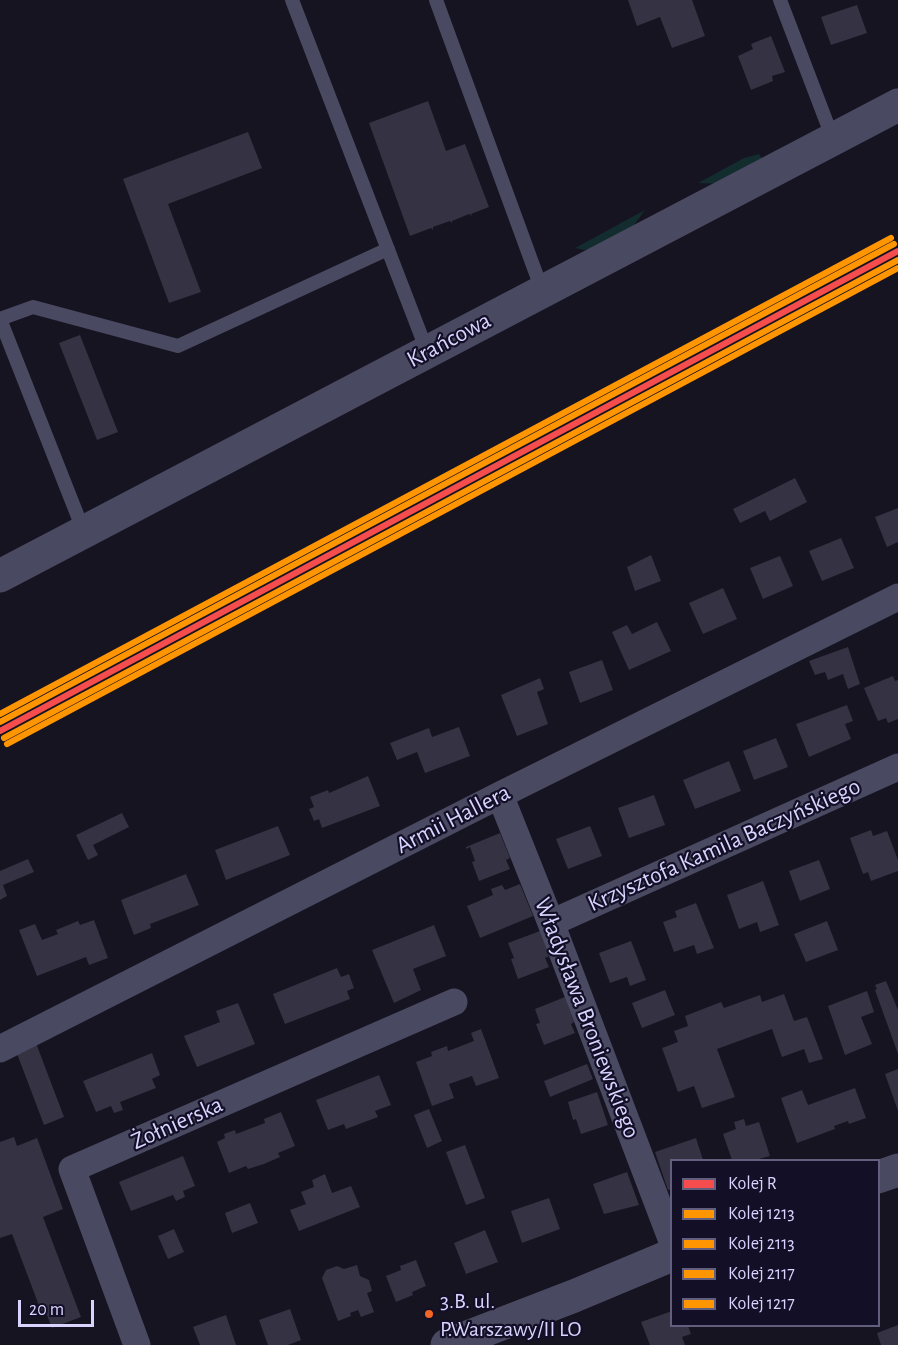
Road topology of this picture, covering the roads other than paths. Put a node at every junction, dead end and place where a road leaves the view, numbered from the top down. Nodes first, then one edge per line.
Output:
1 (292, 0) edge
2 (436, 0) edge
3 (780, 0) edge
4 (898, 105) edge
5 (833, 139) junction
6 (388, 249) junction
7 (542, 290) junction
8 (0, 319) edge
9 (427, 351) junction
10 (84, 532) junction
11 (0, 576) edge
12 (898, 597) edge
13 (898, 767) edge
14 (500, 795) junction
15 (551, 923) junction
16 (454, 1002) dead end
17 (4, 1046) edge
18 (898, 1170) edge
19 (880, 1177) edge
20 (670, 1236) edge
21 (670, 1256) edge
22 (137, 1345) edge
23 (447, 1345) edge

1 - 6 lane
2 - 7 lane
3 - 5 lane
4 - 5 street, Krańcowa
5 - 7 street, Krańcowa
6 - 8 lane
6 - 9 lane
7 - 9 street, Krańcowa
8 - 10 lane
9 - 10 street, Krańcowa
10 - 11 street, Krańcowa
12 - 14 street, Armii Hallera
13 - 15 street, Krzysztofa Kamila Baczyńskiego
14 - 15 street, Władysława Broniewskiego
14 - 17 street, Armii Hallera
15 - 20 street, Władysława Broniewskiego
16 - 22 street, Żołnierska
18 - 19 street
21 - 23 street

